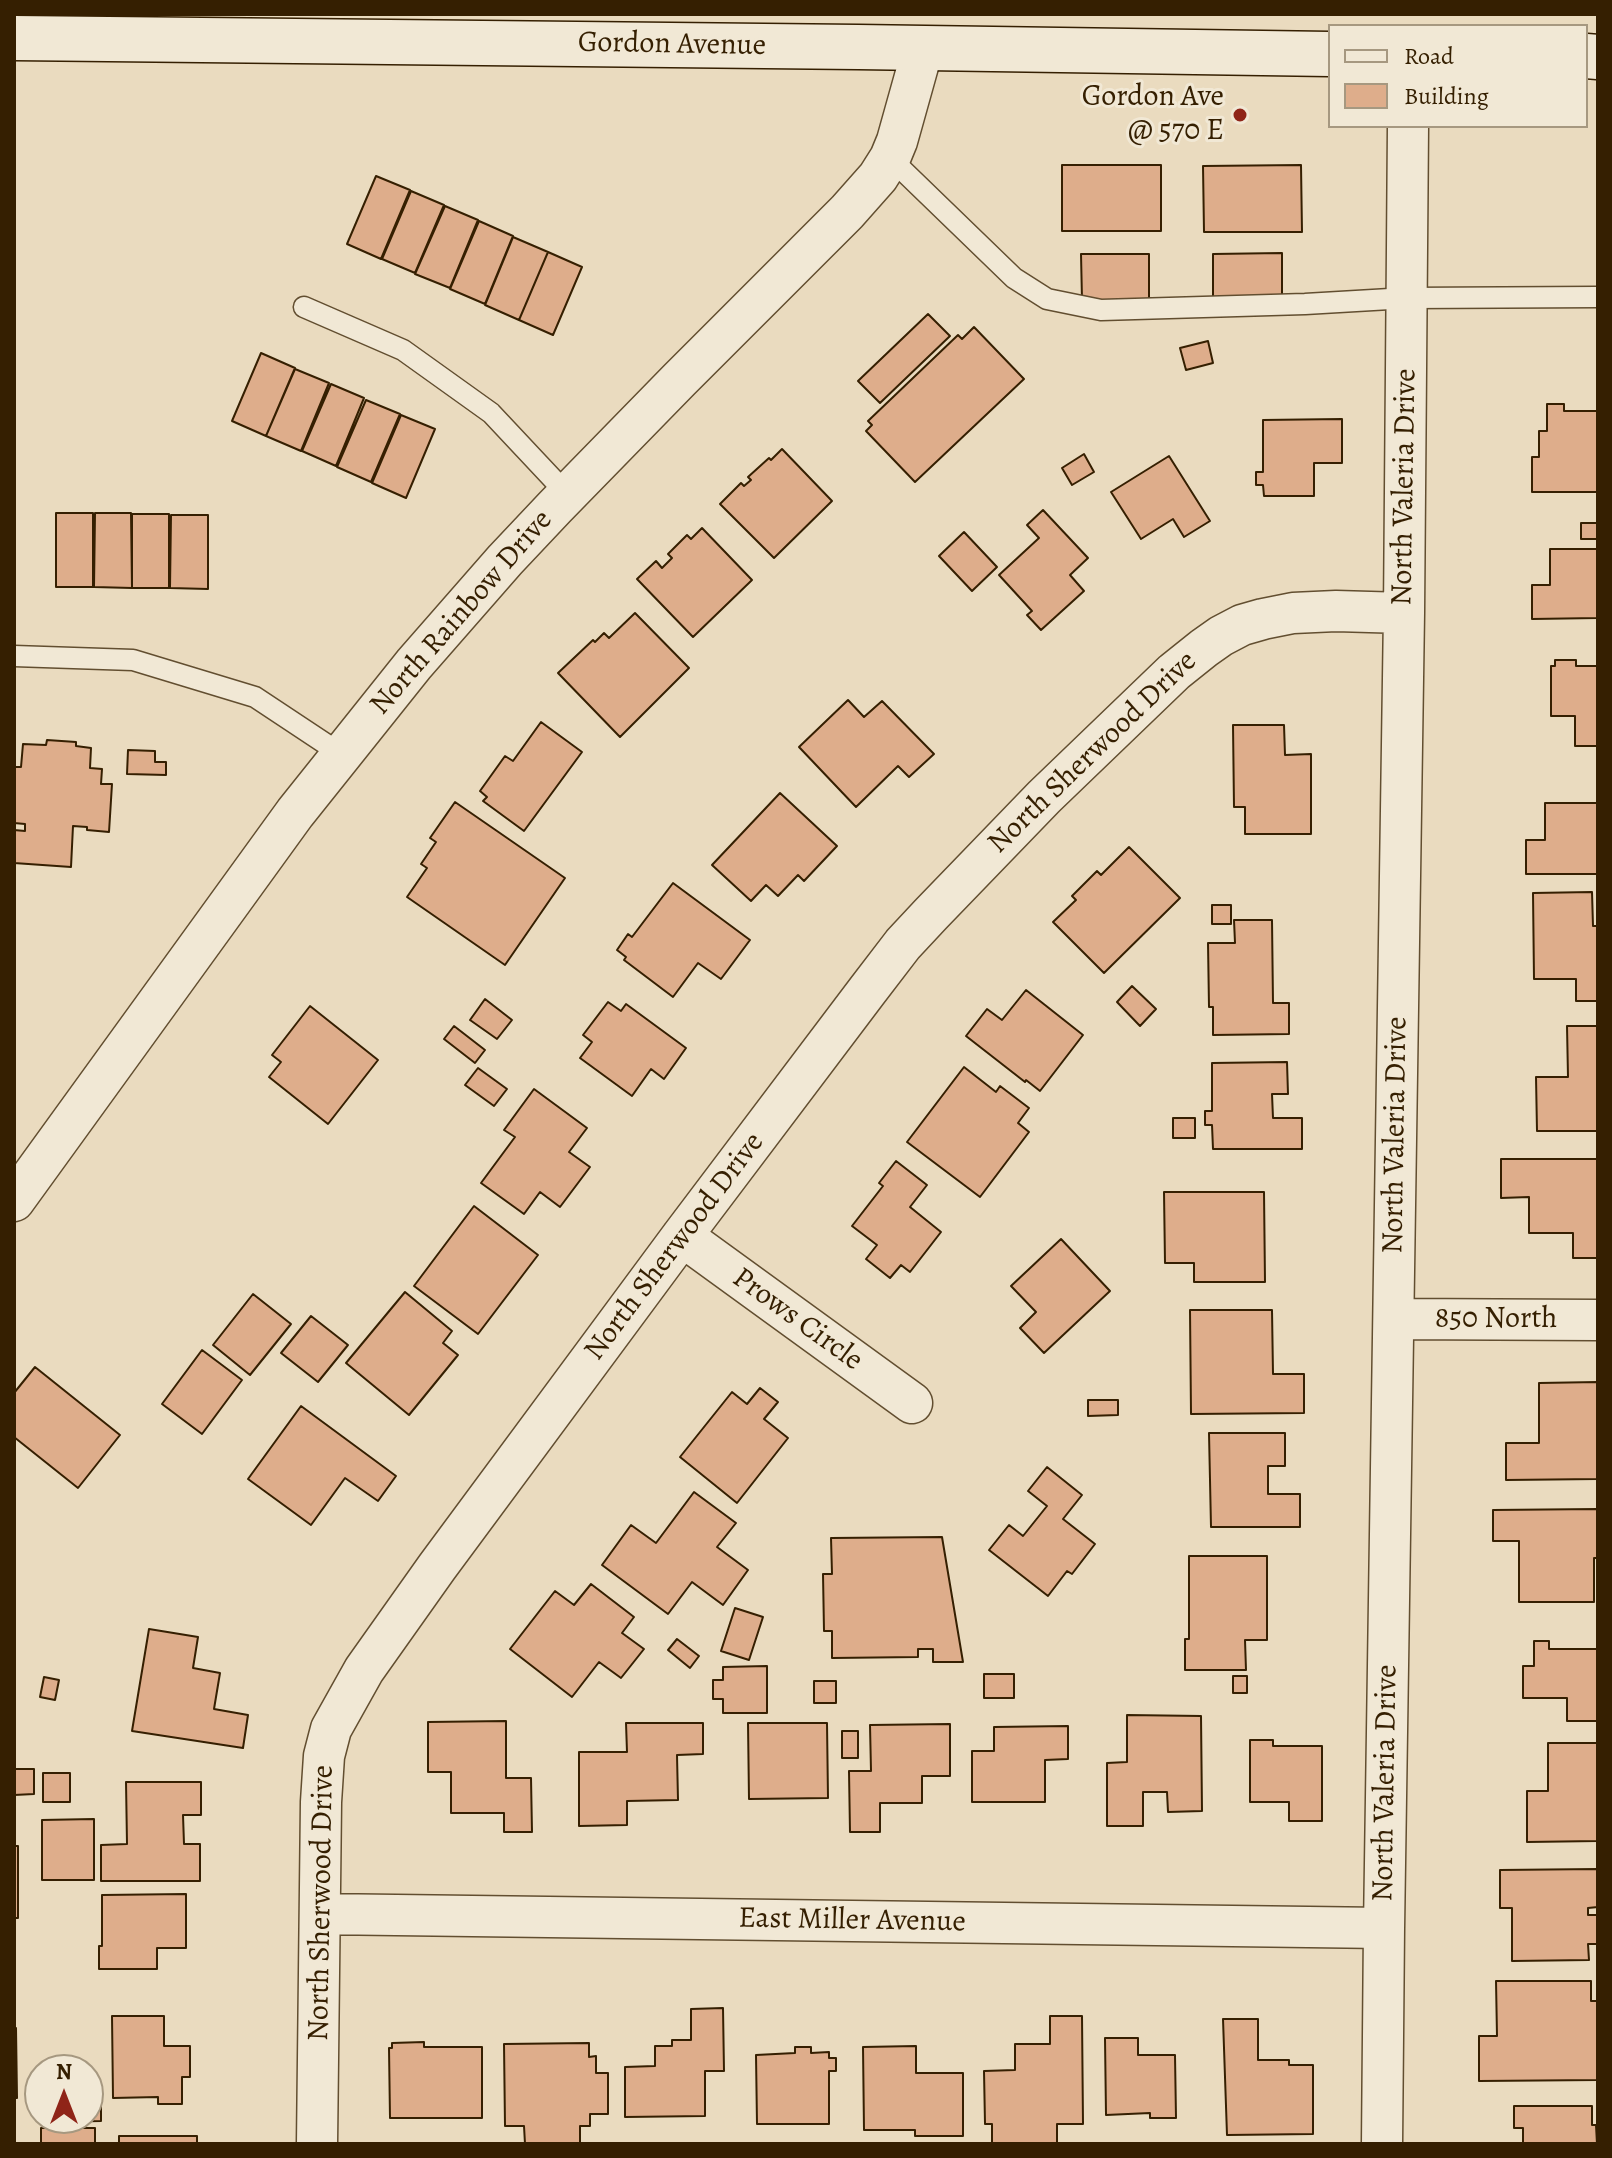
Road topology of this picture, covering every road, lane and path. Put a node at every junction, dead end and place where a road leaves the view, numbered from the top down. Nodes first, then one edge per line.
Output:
1 (14, 38) edge
2 (923, 48) junction
3 (1328, 54) edge
4 (1408, 128) edge
5 (890, 158) junction
6 (1598, 297) edge
7 (1407, 298) junction
8 (304, 307) dead end
9 (567, 494) junction
10 (1404, 613) junction
11 (14, 656) edge
12 (341, 754) junction
13 (14, 1201) edge
14 (682, 1236) junction
15 (1394, 1319) junction
16 (1598, 1320) edge
17 (912, 1403) dead end
18 (320, 1914) junction
19 (1384, 1928) junction
20 (317, 2144) edge
21 (1382, 2144) edge

1 - 2 main road, Gordon Avenue
2 - 3 main road, Gordon Avenue
2 - 5 street, North Rainbow Drive
4 - 7 street, North Valeria Drive
5 - 7 lane
5 - 9 street, North Rainbow Drive
6 - 7 lane
7 - 10 street, North Valeria Drive
8 - 9 lane
9 - 12 street, North Rainbow Drive
10 - 14 street, North Sherwood Drive
10 - 15 street, North Valeria Drive
11 - 12 lane
12 - 13 street, North Rainbow Drive
14 - 17 street, Prows Circle
14 - 18 street, North Sherwood Drive
15 - 16 street, 850 North
15 - 19 street, North Valeria Drive
18 - 19 street, East Miller Avenue
18 - 20 street, North Sherwood Drive
19 - 21 street, North Valeria Drive

